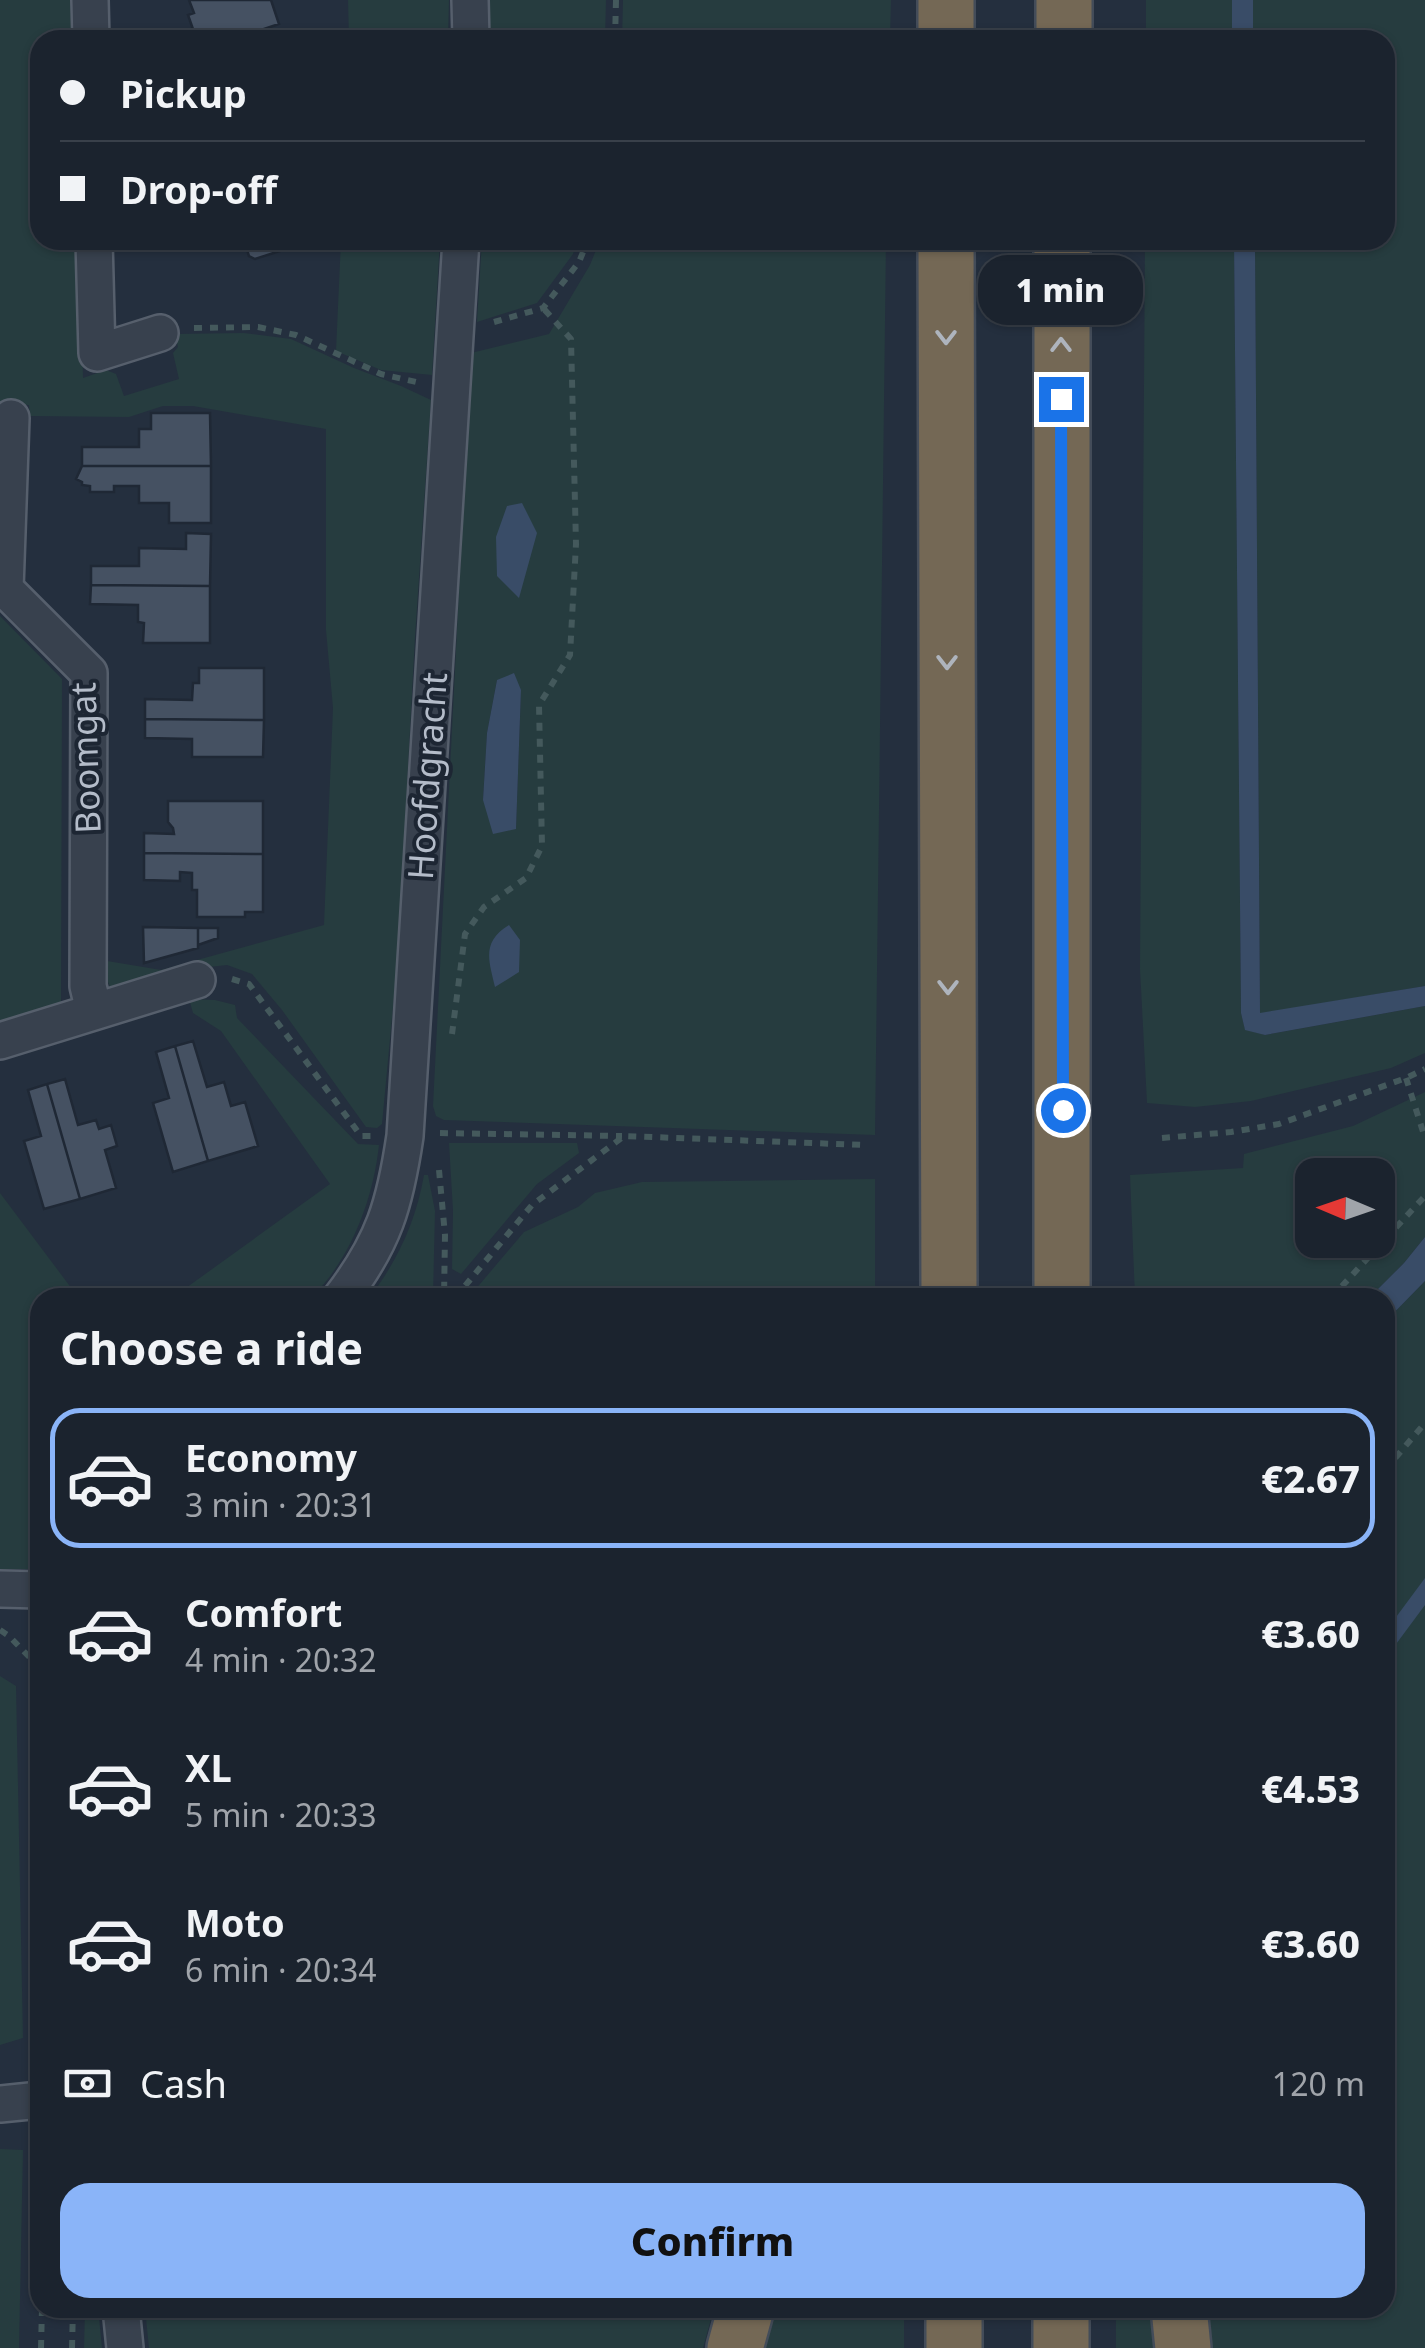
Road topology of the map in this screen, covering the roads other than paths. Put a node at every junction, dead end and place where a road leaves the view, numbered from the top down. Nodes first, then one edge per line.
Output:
1 (90, 0) edge
2 (470, 0) edge
3 (946, 0) edge
4 (1064, 0) edge
5 (91, 30) edge
6 (471, 30) edge
7 (946, 30) edge
8 (1064, 30) edge
9 (94, 250) edge
10 (460, 250) edge
11 (946, 250) edge
12 (1062, 250) edge
13 (160, 333) road end
14 (11, 418) dead end
15 (196, 980) road end
16 (94, 1011) junction
17 (0, 1040) edge
18 (1063, 1073) junction
19 (948, 1242) junction
20 (349, 1288) edge
21 (941, 1288) edge
22 (949, 1288) edge
23 (1062, 1288) edge
24 (1084, 1288) edge
25 (0, 1590) edge
26 (30, 1590) edge
27 (30, 2101) edge
28 (0, 2104) edge
29 (122, 2318) edge
30 (744, 2318) edge
31 (954, 2318) edge
32 (1061, 2318) edge
33 (1180, 2318) edge
34 (125, 2348) edge
35 (736, 2348) edge
36 (954, 2348) edge
37 (1062, 2348) edge
38 (1183, 2348) edge

1 - 5 street
2 - 6 street
3 - 7 highway
4 - 8 highway
9 - 13 street
10 - 20 street, Hoofdgracht
11 -> 19 highway
18 -> 12 highway
14 - 16 street, Boomgat
15 - 16 street
16 - 17 street
18 - 23 highway
18 - 24 highway
19 - 21 highway
19 - 22 highway
25 - 26 street
27 - 28 street
29 - 34 street
30 - 35 highway
31 - 36 highway
32 - 37 highway
33 - 38 highway

